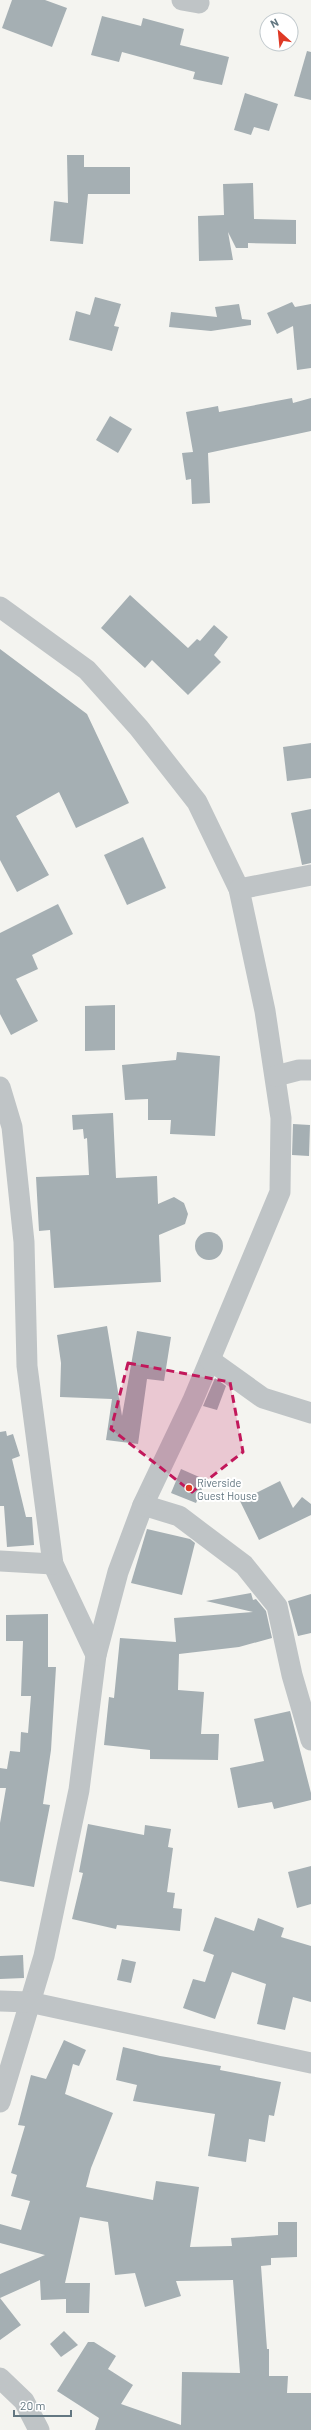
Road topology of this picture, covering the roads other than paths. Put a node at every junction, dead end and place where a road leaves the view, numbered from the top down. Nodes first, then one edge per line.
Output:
1 (0, 607) edge
2 (311, 875) edge
3 (239, 889) junction
4 (311, 1070) edge
5 (276, 1076) junction
6 (0, 1087) edge
7 (210, 1360) junction
8 (311, 1413) edge
9 (143, 1505) junction
10 (0, 1561) edge
11 (53, 1564) junction
12 (96, 1655) junction
13 (311, 1740) edge
14 (0, 2001) edge
15 (29, 2002) junction
16 (311, 2063) edge
17 (0, 2102) edge
18 (0, 2378) edge
19 (39, 2430) edge

1 - 3 street
2 - 3 street
3 - 5 street
4 - 5 street
5 - 7 street
6 - 11 street
7 - 8 street
7 - 9 street
9 - 12 street
9 - 13 street
10 - 11 street
11 - 12 street
12 - 15 street
14 - 15 street
15 - 16 street
15 - 17 street
18 - 19 street

